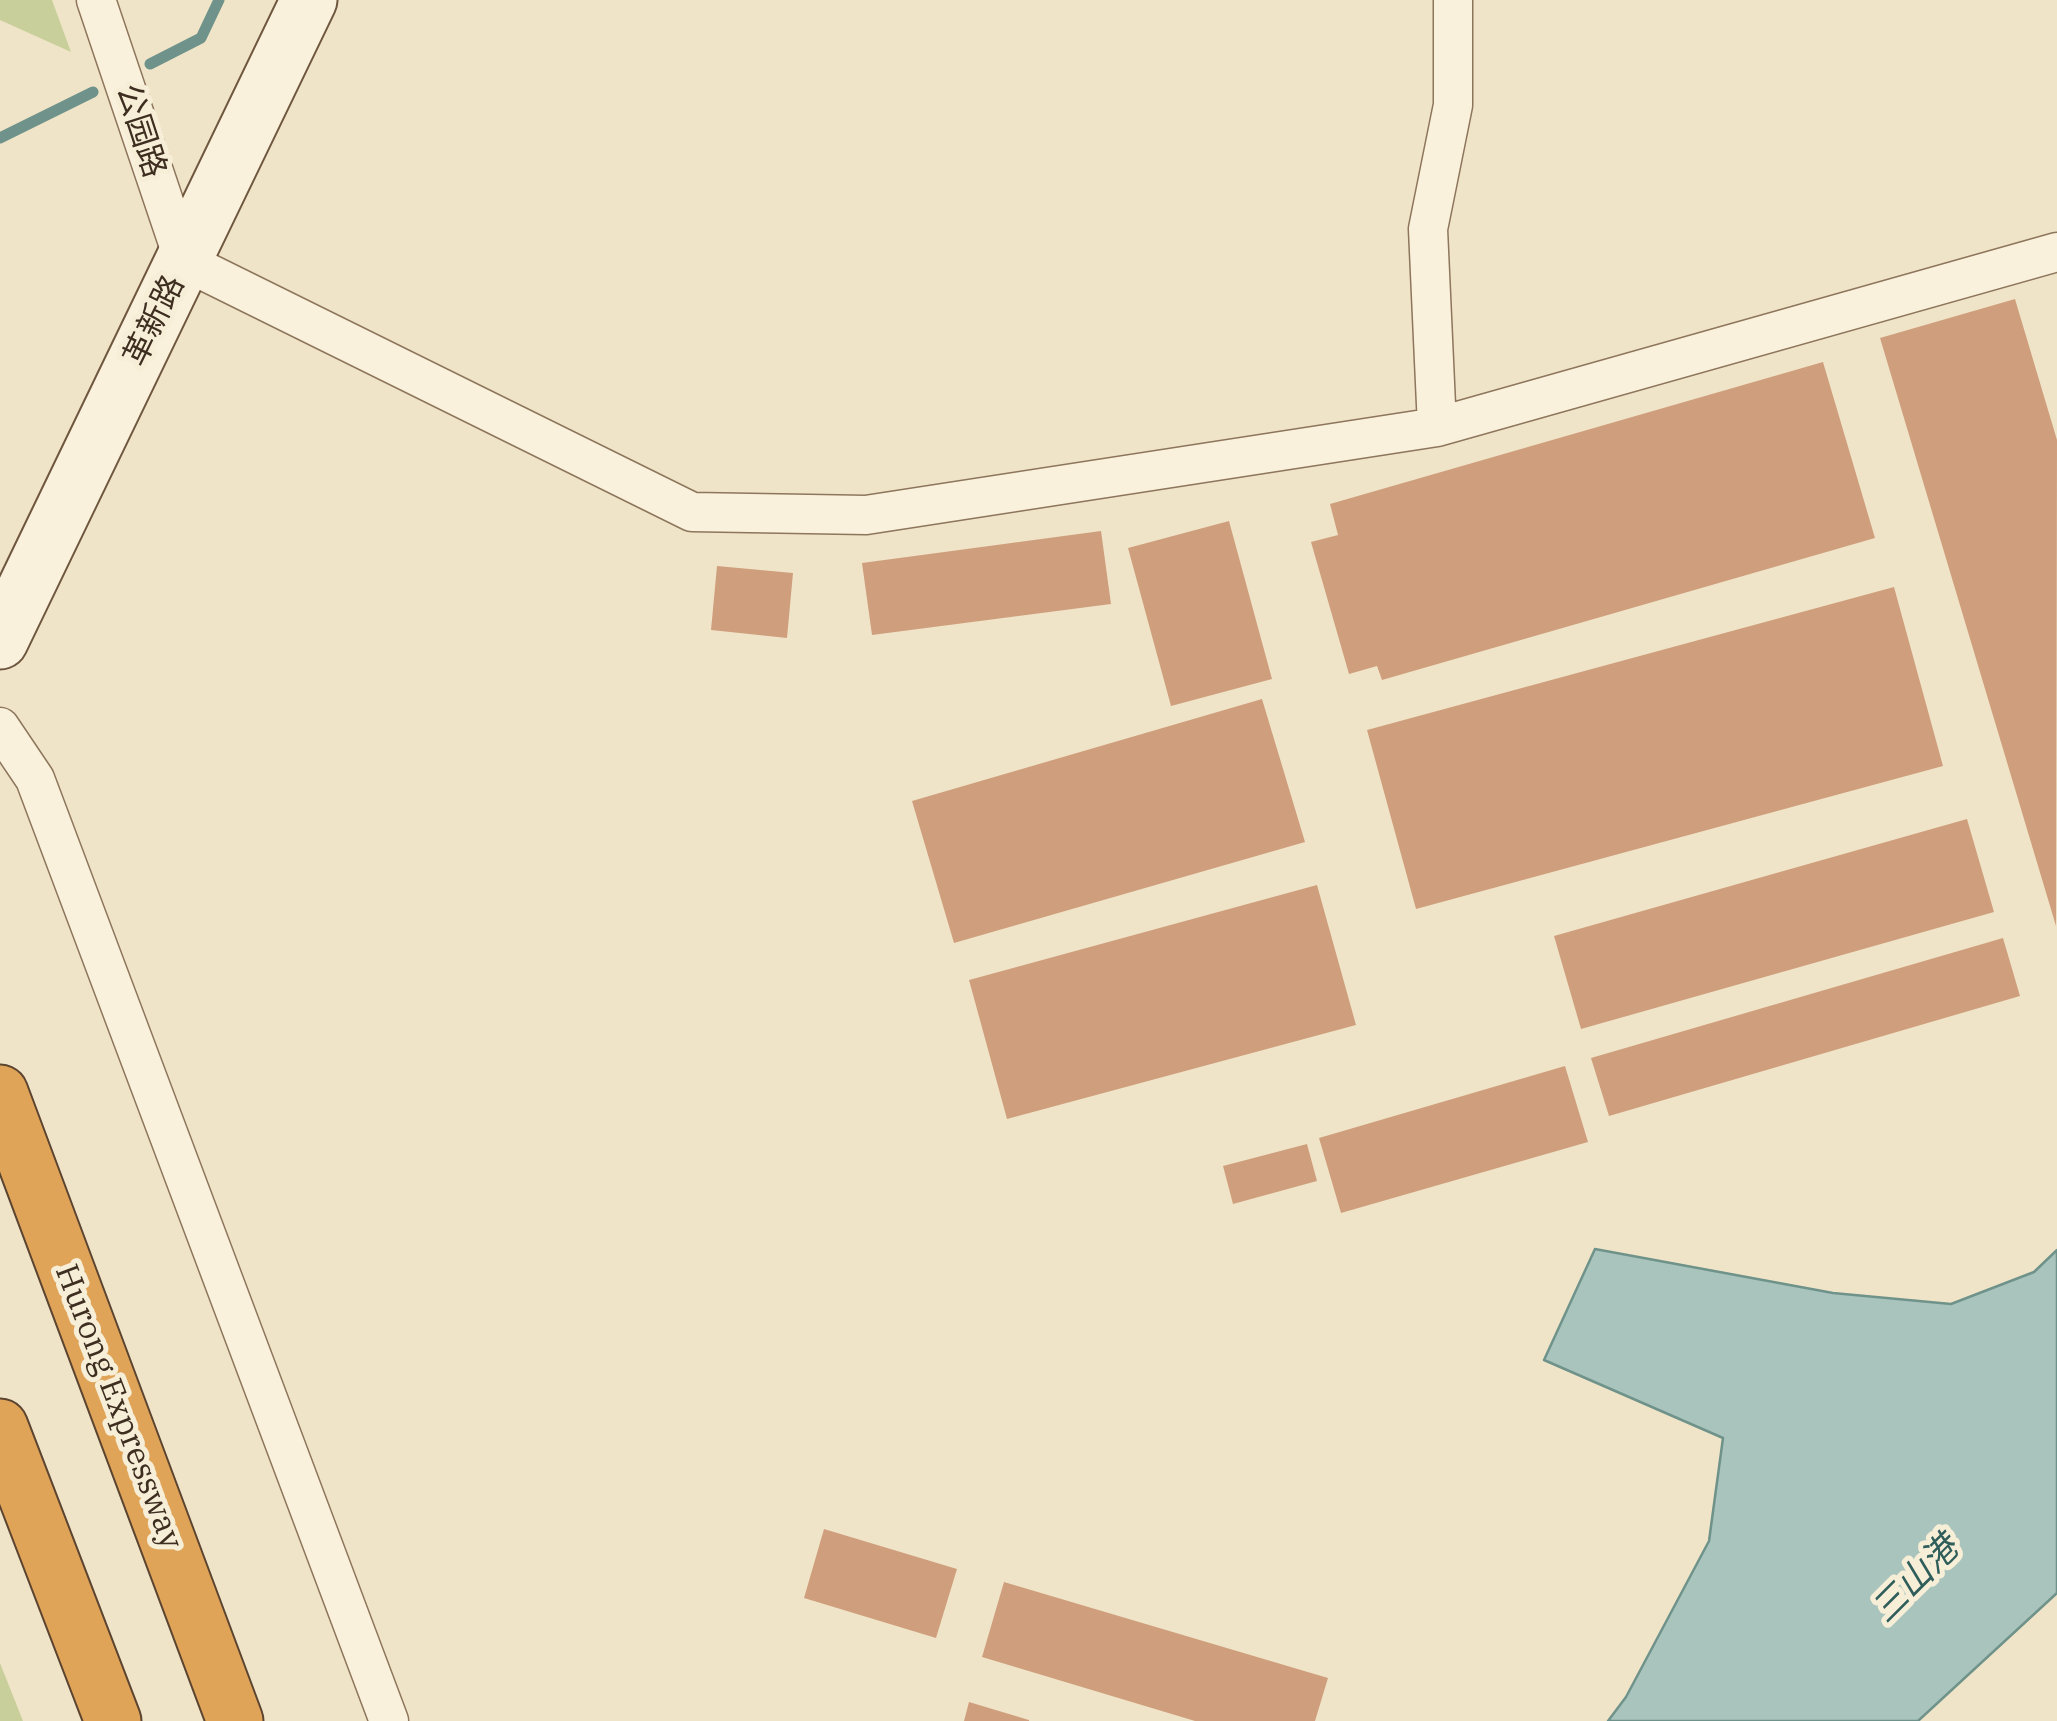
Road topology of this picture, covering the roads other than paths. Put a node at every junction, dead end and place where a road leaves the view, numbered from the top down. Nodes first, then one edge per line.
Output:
1 (96, 0) edge
2 (309, 0) edge
3 (1454, 0) edge
4 (2057, 252) edge
5 (184, 261) junction
6 (1437, 427) junction
7 (0, 641) edge
8 (0, 727) edge
9 (0, 1092) edge
10 (0, 1427) edge
11 (113, 1721) edge
12 (235, 1721) edge
13 (389, 1721) edge

1 - 5 street, 公园路
2 - 5 street, 革新路
3 - 6 street
4 - 6 street
5 - 6 street
5 - 7 street, 革新路
8 - 13 street
9 - 12 highway, Hurong Expressway
10 - 11 highway

